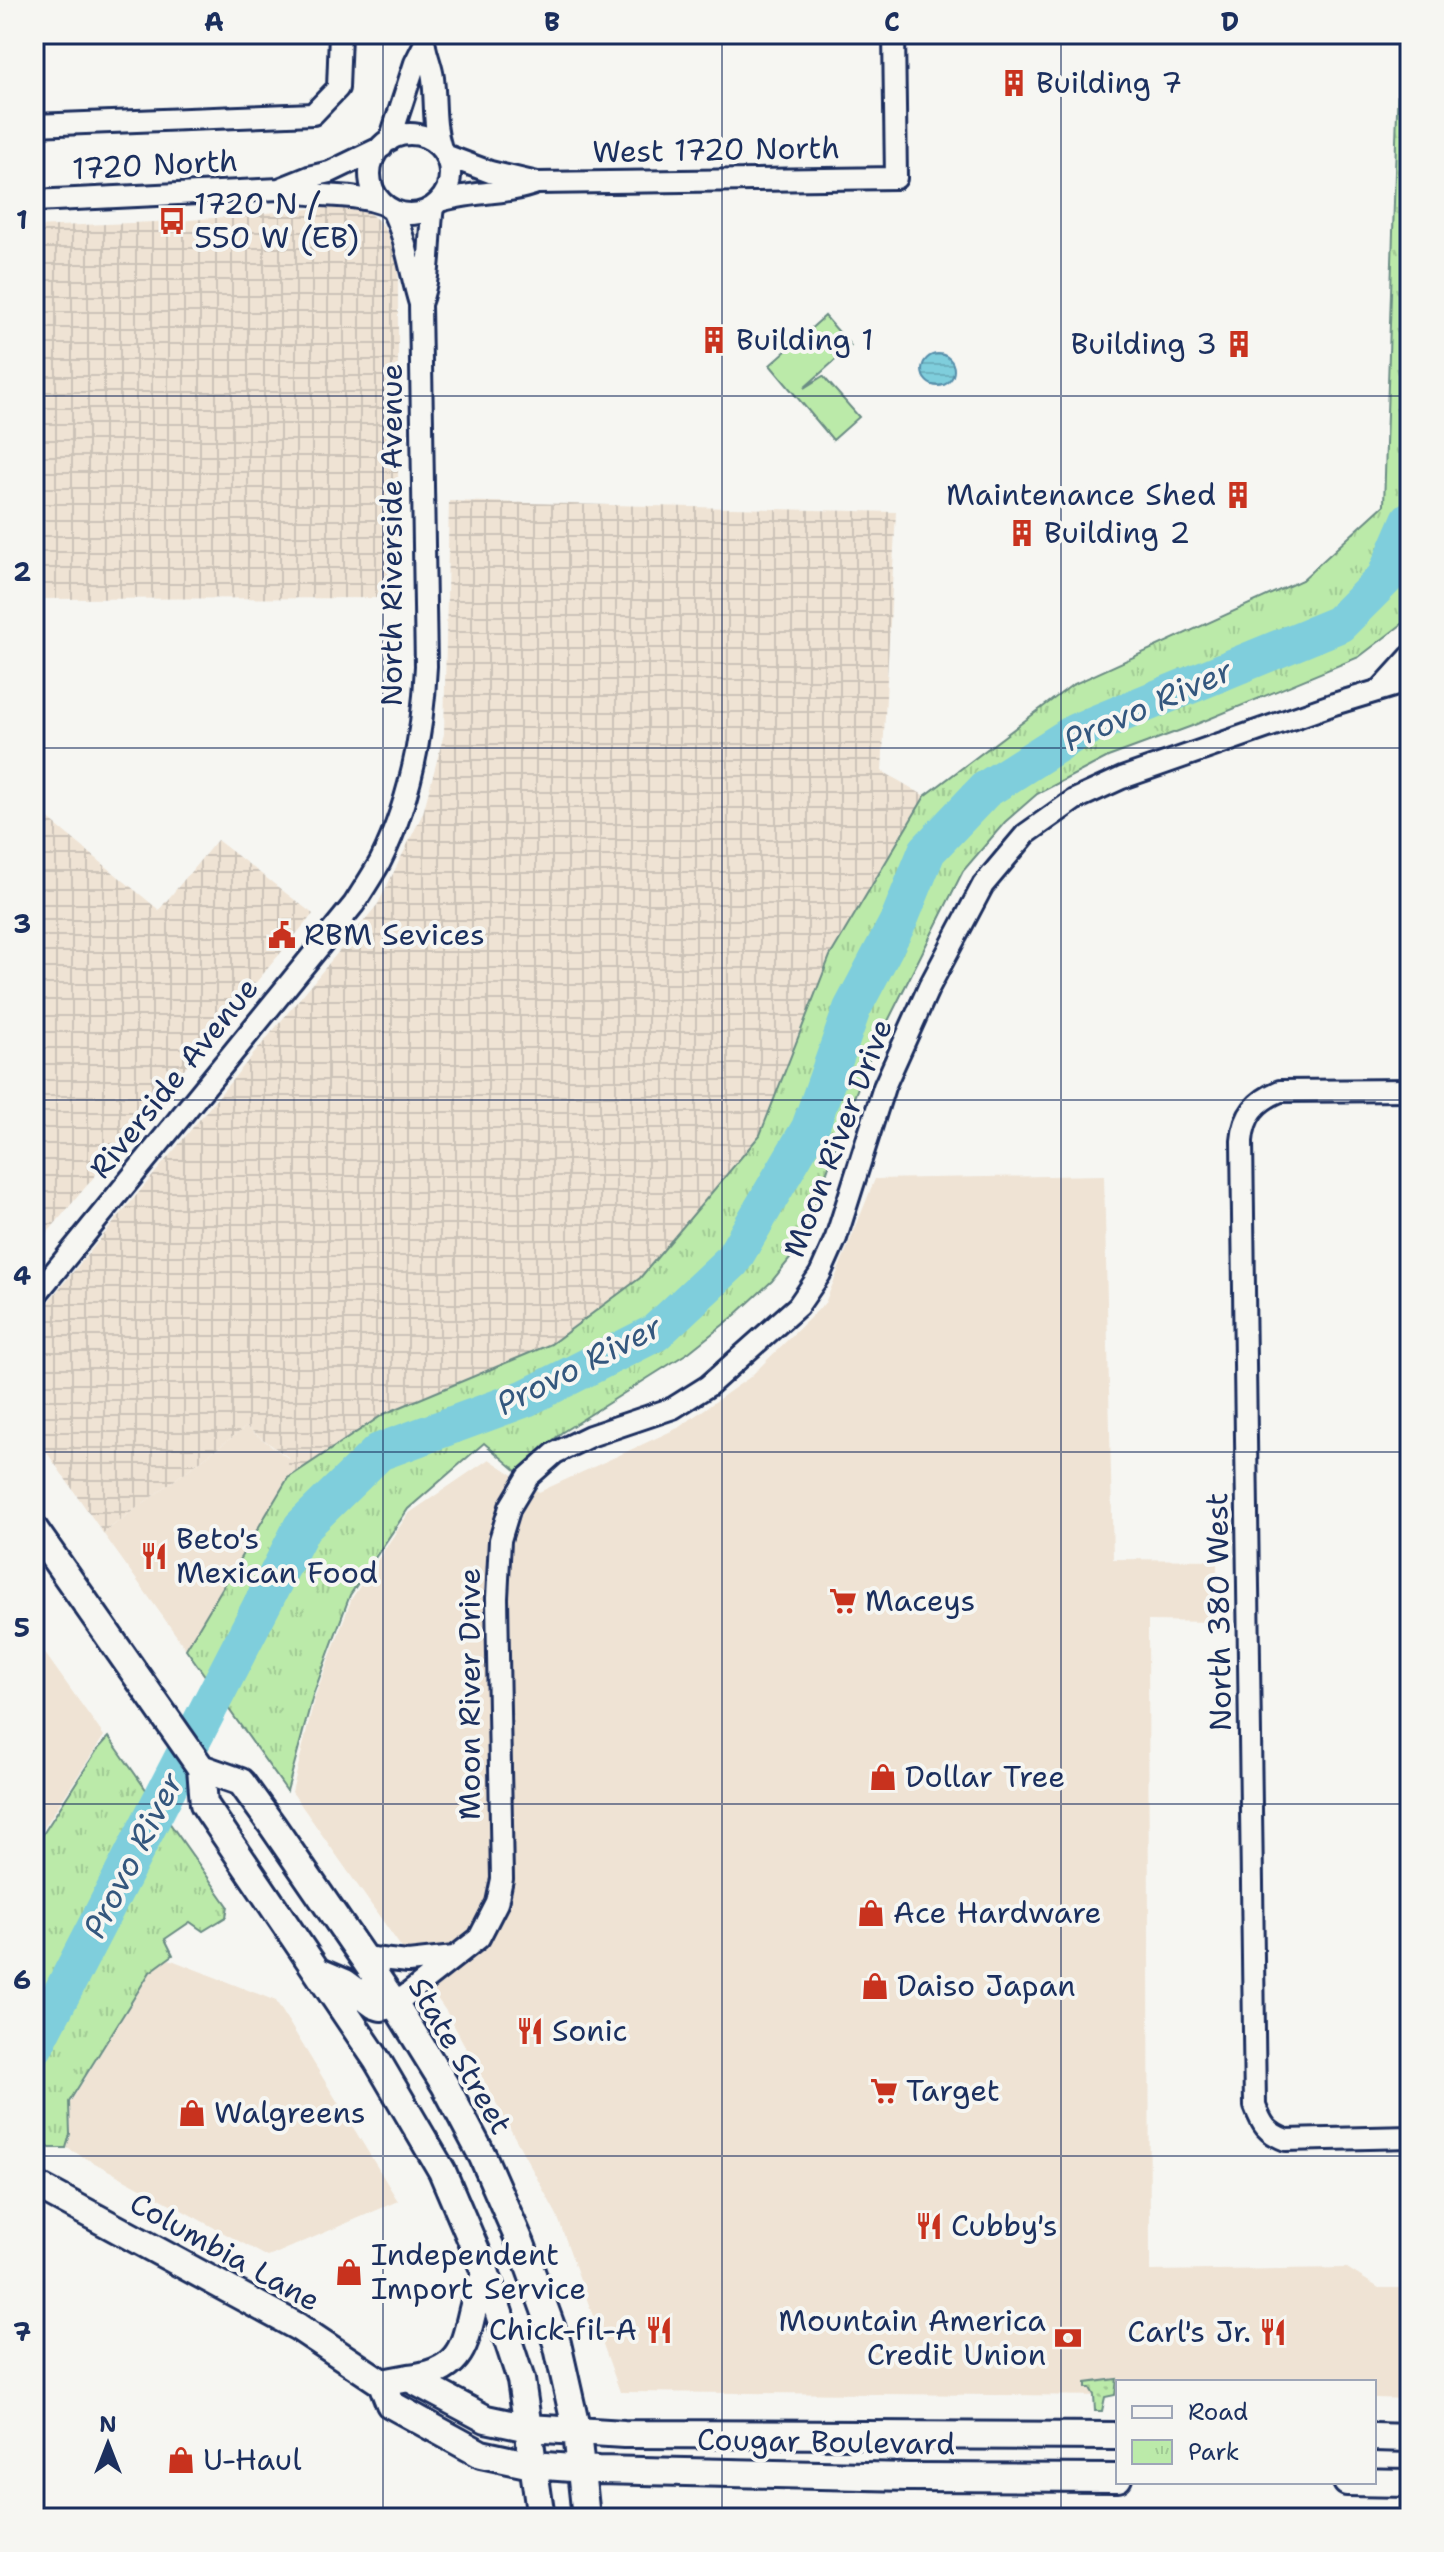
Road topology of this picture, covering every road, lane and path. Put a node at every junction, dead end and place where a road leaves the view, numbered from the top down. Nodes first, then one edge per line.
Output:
1 (340, 34) edge
2 (894, 34) edge
3 (424, 41) edge
4 (34, 125) edge
5 (386, 143) junction
6 (443, 152) junction
7 (537, 183) junction
8 (279, 189) junction
9 (34, 201) edge
10 (436, 204) junction
11 (388, 207) junction
12 (420, 304) junction
13 (1410, 657) edge
14 (1410, 681) edge
15 (1381, 689) junction
16 (415, 764) joint
17 (1410, 1090) edge
18 (34, 1297) edge
19 (34, 1529) edge
20 (201, 1768) junction
21 (363, 1957) junction
22 (454, 1957) junction
23 (319, 1972) junction
24 (395, 2004) junction
25 (1410, 2137) edge
26 (38, 2186) edge
27 (486, 2274) junction
28 (409, 2378) junction
29 (382, 2383) junction
30 (529, 2428) junction
31 (577, 2432) junction
32 (1116, 2436) edge
33 (1376, 2437) edge
34 (1410, 2438) edge
35 (532, 2465) junction
36 (580, 2468) junction
37 (1116, 2478) edge
38 (1376, 2482) edge
39 (1410, 2483) edge
40 (541, 2518) edge
41 (586, 2518) edge

1 - 4 street
2 - 7 street, West 1720 North
3 - 5 street
3 - 6 street
5 - 6 street
5 - 8 street, 1720 North
5 - 11 street
6 - 7 street, West 1720 North
6 - 10 street
7 - 10 street, West 1720 North
8 - 9 street, 1720 North
8 - 11 street, 1720 North
10 - 11 street
10 - 12 street, North Riverside Avenue
11 - 12 street, North Riverside Avenue
12 - 16 street, North Riverside Avenue
13 - 15 street
14 - 15 street, Moon River Drive
15 - 22 street, Moon River Drive
16 - 18 street, Riverside Avenue
17 - 25 street, North 380 West
19 - 20 main road
20 - 21 main road, State Street
20 - 23 main road
21 - 22 street
21 - 24 main road, State Street
22 - 24 street, Moon River Drive
23 - 24 main road
23 - 27 main road
24 - 31 main road, State Street
26 - 29 main road, Columbia Lane
27 - 28 main road
27 - 30 main road
28 - 29 main road
28 - 30 main road
29 - 35 main road, Columbia Lane
30 - 31 main road, Cougar Boulevard
30 - 35 main road
31 - 32 main road, Cougar Boulevard
31 - 36 main road, State Street
33 - 34 main road
35 - 36 main road, Cougar Boulevard
35 - 40 main road
36 - 37 main road, Cougar Boulevard
36 - 41 main road, State Street
38 - 39 main road

